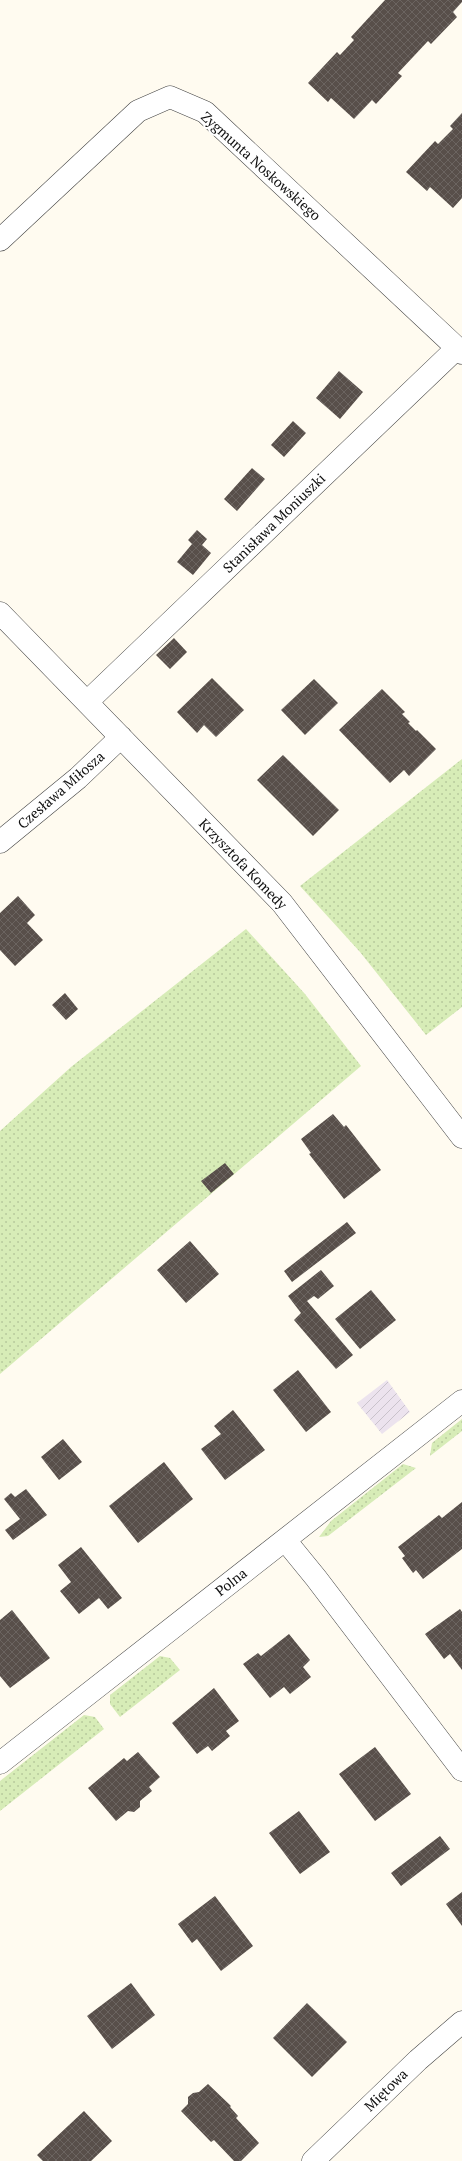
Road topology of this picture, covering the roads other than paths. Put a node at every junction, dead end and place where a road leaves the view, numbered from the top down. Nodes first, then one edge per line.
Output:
1 (0, 240) edge
2 (459, 350) edge
3 (0, 613) edge
4 (87, 702) junction
5 (121, 737) junction
6 (0, 842) edge
7 (462, 1137) edge
8 (462, 1401) edge
9 (285, 1540) junction
10 (0, 1763) edge
11 (462, 1770) edge
12 (462, 2022) edge
13 (313, 2161) edge

1 - 2 street, Zygmunta Noskowskiego
2 - 4 street, Stanisława Moniuszki
3 - 4 street, Krzysztofa Komedy
4 - 5 street, Krzysztofa Komedy
5 - 6 street, Czesława Miłosza
5 - 7 street, Krzysztofa Komedy
8 - 9 street, Polna
9 - 10 street, Polna
9 - 11 street
12 - 13 street, Miętowa

